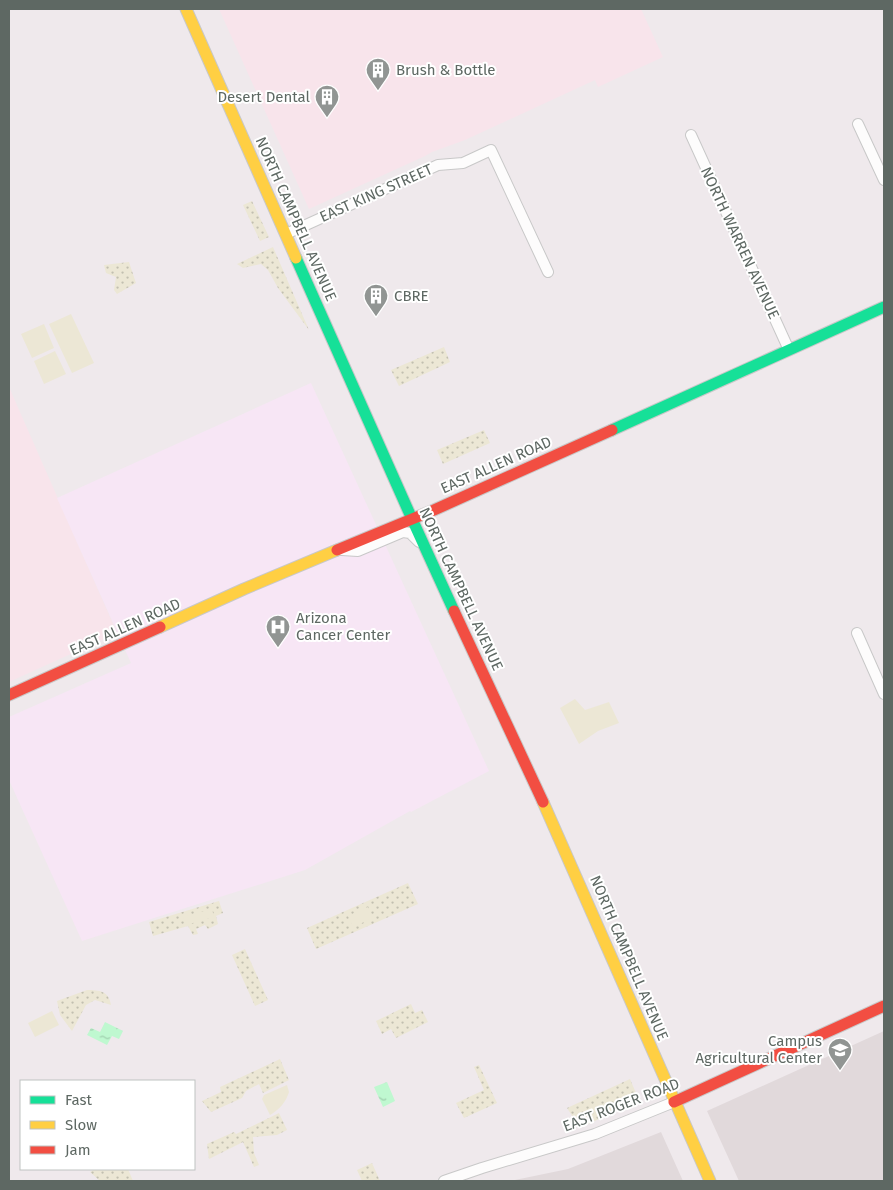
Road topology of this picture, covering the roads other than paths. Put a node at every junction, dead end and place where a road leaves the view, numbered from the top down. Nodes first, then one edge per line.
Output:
1 (186, 9) edge
2 (858, 124) dead end
3 (691, 135) dead end
4 (884, 180) edge
5 (286, 234) junction
6 (548, 272) dead end
7 (884, 306) edge
8 (789, 350) junction
9 (412, 519) junction
10 (426, 549) junction
11 (340, 550) dead end
12 (856, 633) dead end
13 (884, 694) edge
14 (9, 695) edge
15 (884, 1006) edge
16 (674, 1102) junction
17 (444, 1181) edge
18 (710, 1181) edge

1 - 5 main road, NORTH CAMPBELL AVENUE
2 - 4 street
3 - 8 street, NORTH WARREN AVENUE
5 - 6 street, EAST KING STREET
5 - 9 main road, NORTH CAMPBELL AVENUE
7 - 8 main road, EAST ALLEN ROAD
8 - 9 main road, EAST ALLEN ROAD
9 - 10 main road, NORTH CAMPBELL AVENUE
9 - 14 main road, EAST ALLEN ROAD
10 - 11 street
10 - 16 main road, NORTH CAMPBELL AVENUE
12 - 13 street
15 - 16 main road, EAST ROGER ROAD
16 - 17 street, EAST ROGER ROAD
16 - 18 main road, NORTH CAMPBELL AVENUE

